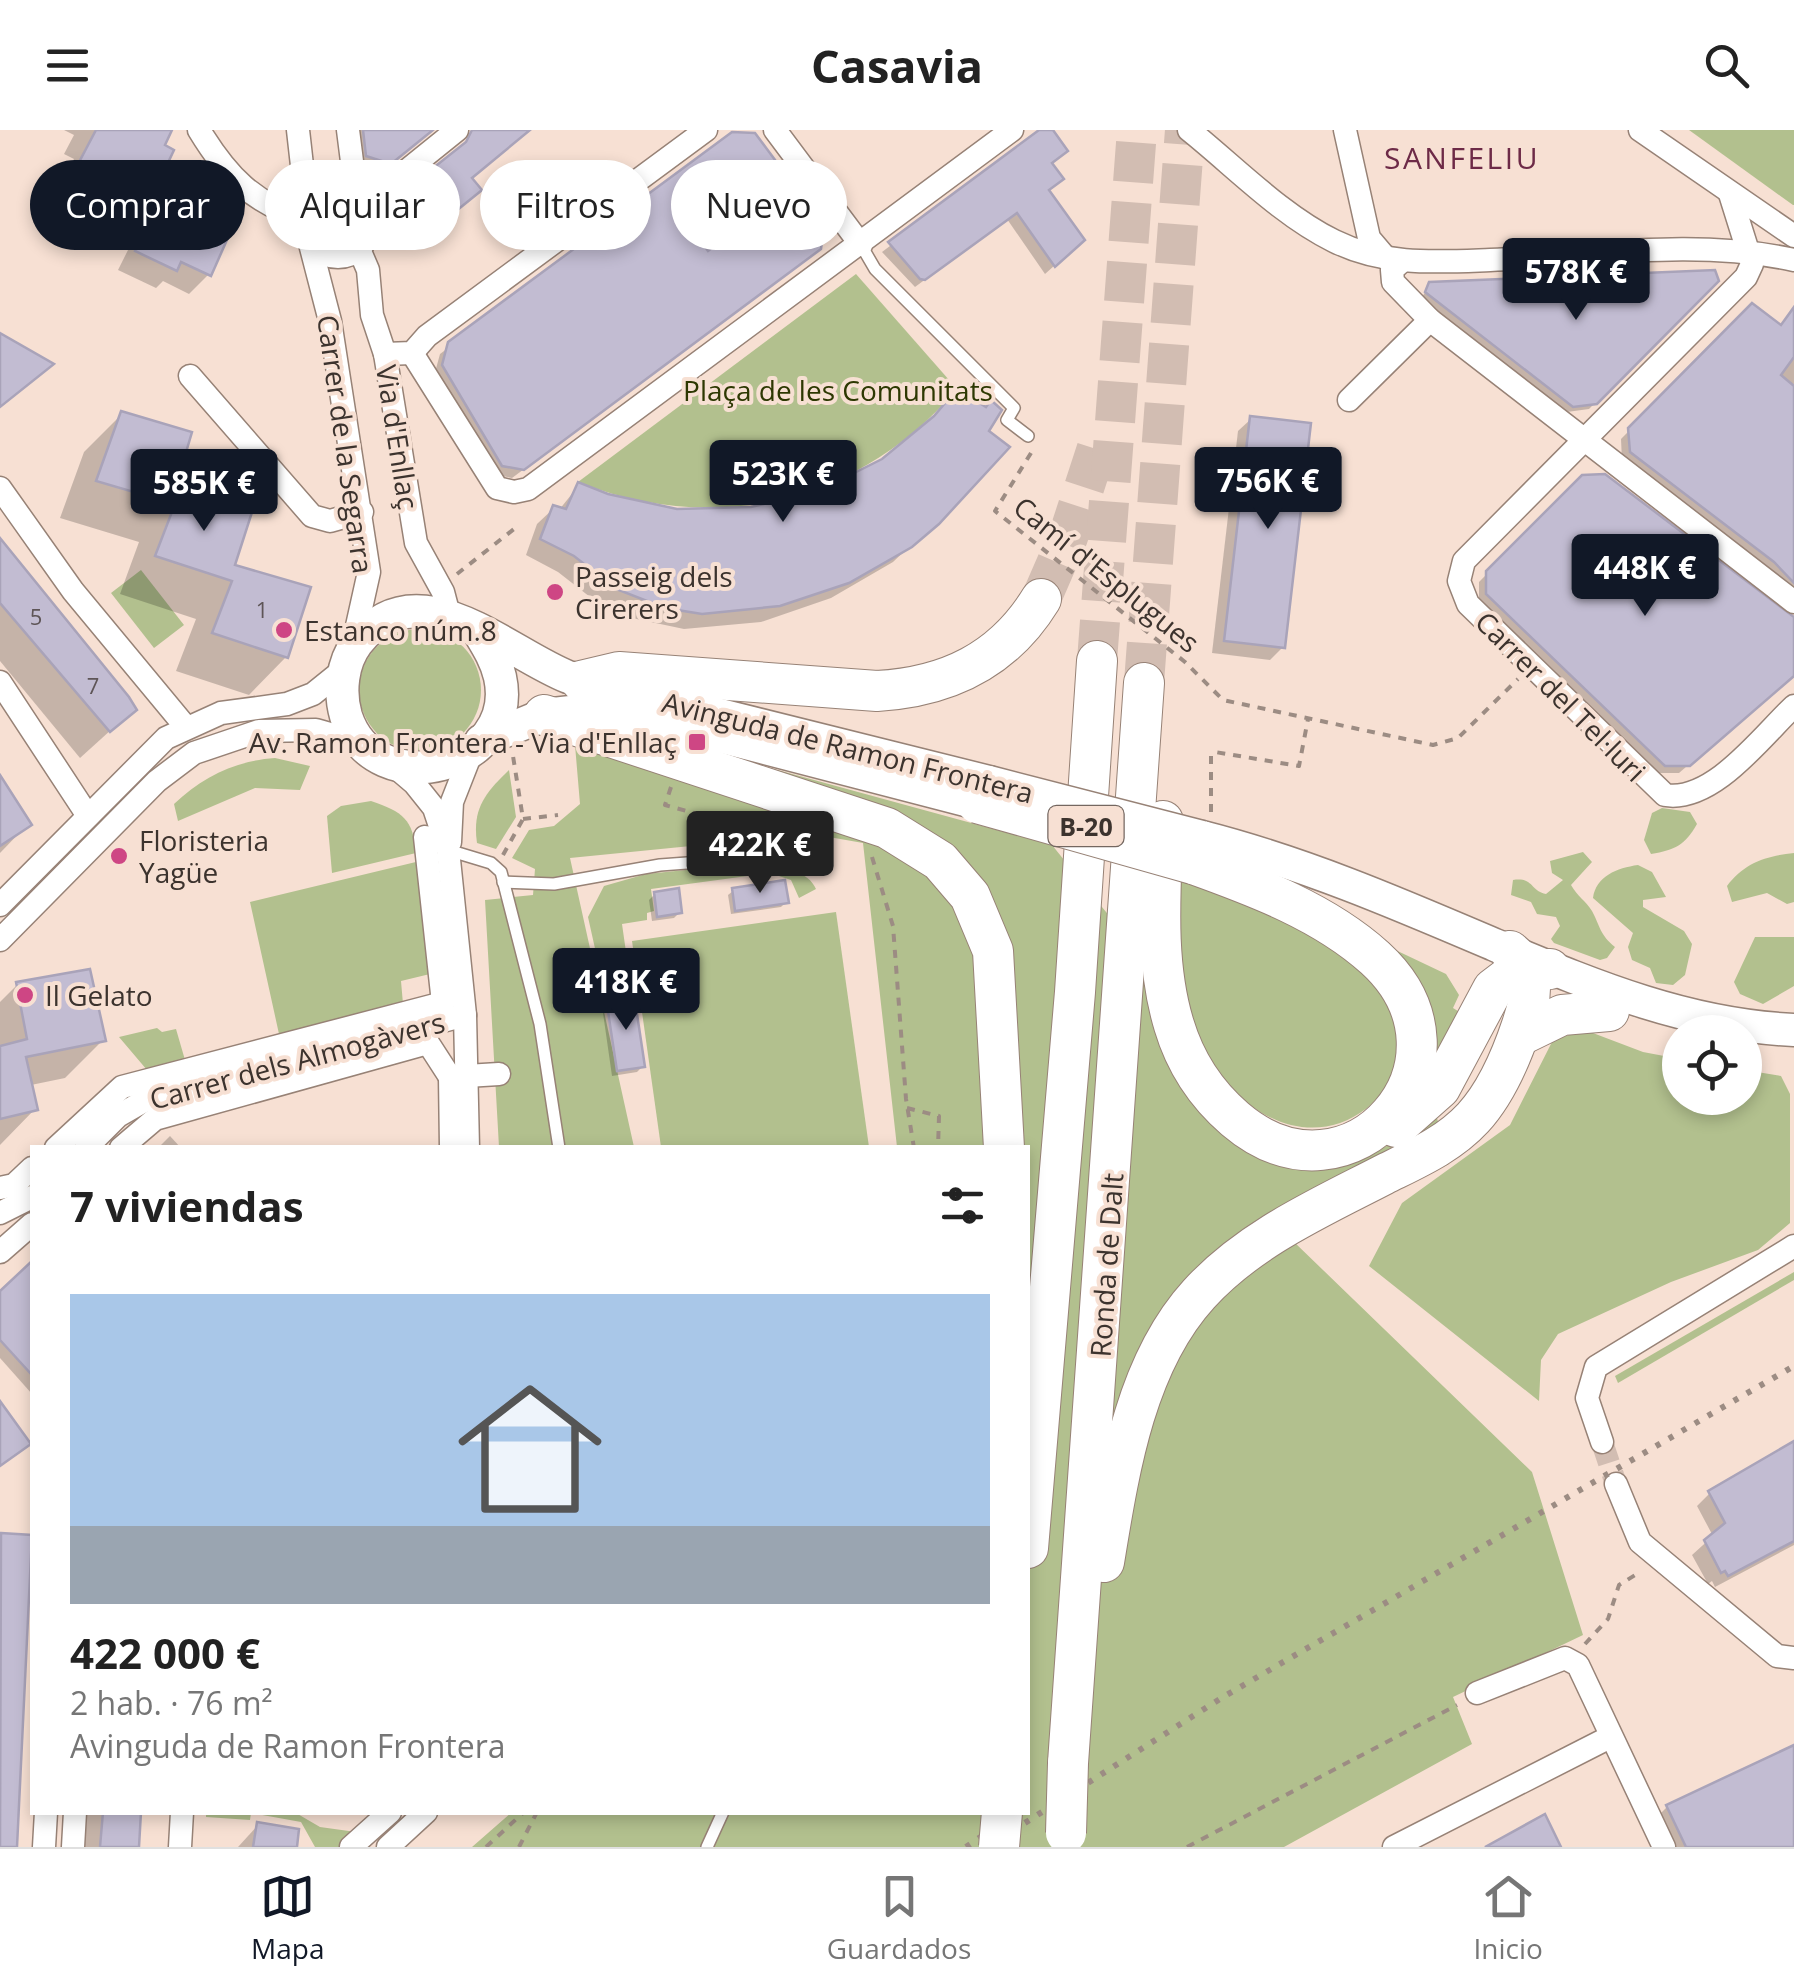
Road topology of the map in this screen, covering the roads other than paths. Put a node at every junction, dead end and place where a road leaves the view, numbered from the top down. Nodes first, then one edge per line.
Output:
1 (199, 130) edge
2 (298, 130) edge
3 (348, 130) edge
4 (457, 130) edge
5 (706, 130) edge
6 (775, 130) edge
7 (1012, 130) edge
8 (1188, 130) edge
9 (1345, 130) edge
10 (1640, 130) edge
11 (301, 160) edge
12 (351, 160) edge
13 (420, 160) edge
14 (1730, 194) junction
15 (265, 204) edge
16 (1794, 236) edge
17 (861, 245) junction
18 (316, 250) edge
19 (327, 250) edge
20 (355, 250) edge
21 (359, 250) edge
22 (1748, 252) junction
23 (1794, 260) edge
24 (1395, 261) junction
25 (1430, 320) junction
26 (412, 352) junction
27 (385, 354) junction
28 (190, 376) dead end
29 (1348, 400) dead end
30 (1028, 436) road end
31 (1586, 440) junction
32 (0, 488) edge
33 (362, 512) junction
34 (1040, 599) tunnel mouth
35 (1794, 602) edge
36 (466, 623) junction
37 (347, 660) junction
38 (1097, 661) tunnel mouth
39 (581, 681) junction
40 (0, 682) edge
41 (1794, 706) edge
42 (544, 715) junction
43 (185, 726) junction
44 (362, 743) junction
45 (488, 746) junction
46 (389, 763) junction
47 (983, 793) junction
48 (88, 816) junction
49 (425, 837) dead end
50 (1200, 845) junction
51 (448, 850) junction
52 (796, 855) dead end
53 (504, 882) junction
54 (0, 905) edge
55 (0, 940) edge
56 (1527, 968) junction
57 (1609, 1012) junction
58 (465, 1015) junction
59 (1662, 1030) edge
60 (1794, 1030) edge
61 (1518, 1036) junction
62 (1762, 1049) edge
63 (1794, 1052) edge
64 (500, 1074) dead end
65 (458, 1076) junction
66 (59, 1145) edge
67 (89, 1145) edge
68 (124, 1145) edge
69 (450, 1145) edge
70 (468, 1145) edge
71 (559, 1145) edge
72 (1004, 1145) edge
73 (1335, 1148) junction
74 (30, 1170) edge
75 (0, 1188) edge
76 (30, 1198) edge
77 (0, 1213) edge
78 (30, 1226) edge
79 (1794, 1246) edge
80 (0, 1252) edge
81 (1602, 1442) tunnel mouth
82 (1616, 1484) tunnel mouth
83 (1030, 1524) edge
84 (1794, 1658) edge
85 (1080, 1662) junction
86 (1477, 1693) road end
87 (1610, 1737) junction
88 (46, 1815) edge
89 (75, 1815) edge
90 (182, 1815) edge
91 (387, 1815) edge
92 (423, 1815) edge
93 (722, 1815) edge
94 (1002, 1815) edge
95 (44, 1847) edge
96 (73, 1847) edge
97 (180, 1847) edge
98 (351, 1847) edge
99 (388, 1847) edge
100 (708, 1847) edge
101 (1000, 1847) edge
102 (1065, 1847) edge
103 (1394, 1847) edge
104 (1664, 1847) edge

1 - 15 street
2 - 11 street
3 - 12 street
4 - 13 street
5 - 26 street
6 - 17 street
7 - 17 street
8 - 24 street
9 - 24 street
10 - 14 street
14 - 16 street
14 - 22 street
17 - 26 street
17 - 30 lane
18 - 33 street, Carrer de la Segarra
19 - 20 street
21 - 27 street, Via d'Enllaç
22 - 23 street
22 - 24 street
22 - 31 street
24 - 25 street
25 - 29 street
25 - 31 street
26 - 27 street
27 - 36 street, Via d'Enllaç
28 - 33 street
31 - 35 street
31 - 41 street, Carrer del Tel·luri
32 - 43 street
33 - 37 street, Carrer de la Segarra
34 - 39 highway
36 - 37 street
36 - 39 street, Avinguda de Ramon Frontera
36 - 45 street
37 - 43 street
37 - 44 street
38 - 83 highway, Ronda de Dalt / B-20
39 - 47 street, Avinguda de Ramon Frontera
40 - 48 street
42 - 45 street, Avinguda de Ramon Frontera
42 - 47 street, Avinguda de Ramon Frontera
42 - 72 highway
43 - 48 street
44 - 46 street
44 - 55 street
45 - 46 street
45 - 51 street
46 - 51 street
47 - 50 highway, bridge
48 - 54 street
49 - 66 street
50 - 56 street
50 - 73 highway
51 - 53 lane
51 - 58 street
52 - 53 lane
53 - 71 lane
56 - 57 street
56 - 60 street
56 - 61 highway
56 - 73 highway
57 - 59 street
57 - 61 highway
58 - 65 street
58 - 67 street, Carrer dels Almogàvers
61 - 85 highway
62 - 63 street
64 - 65 street
65 - 68 street
65 - 69 street
65 - 70 street
73 - 85 highway, Ronda de Dalt / B-20
74 - 75 street
76 - 77 street
78 - 80 street
79 - 81 street
82 - 84 street
85 - 102 highway, bridge
86 - 87 street
87 - 103 street
87 - 104 street
88 - 95 street
89 - 96 street
90 - 97 street
91 - 98 street
92 - 99 street
93 - 100 lane
94 - 101 highway, bridge

